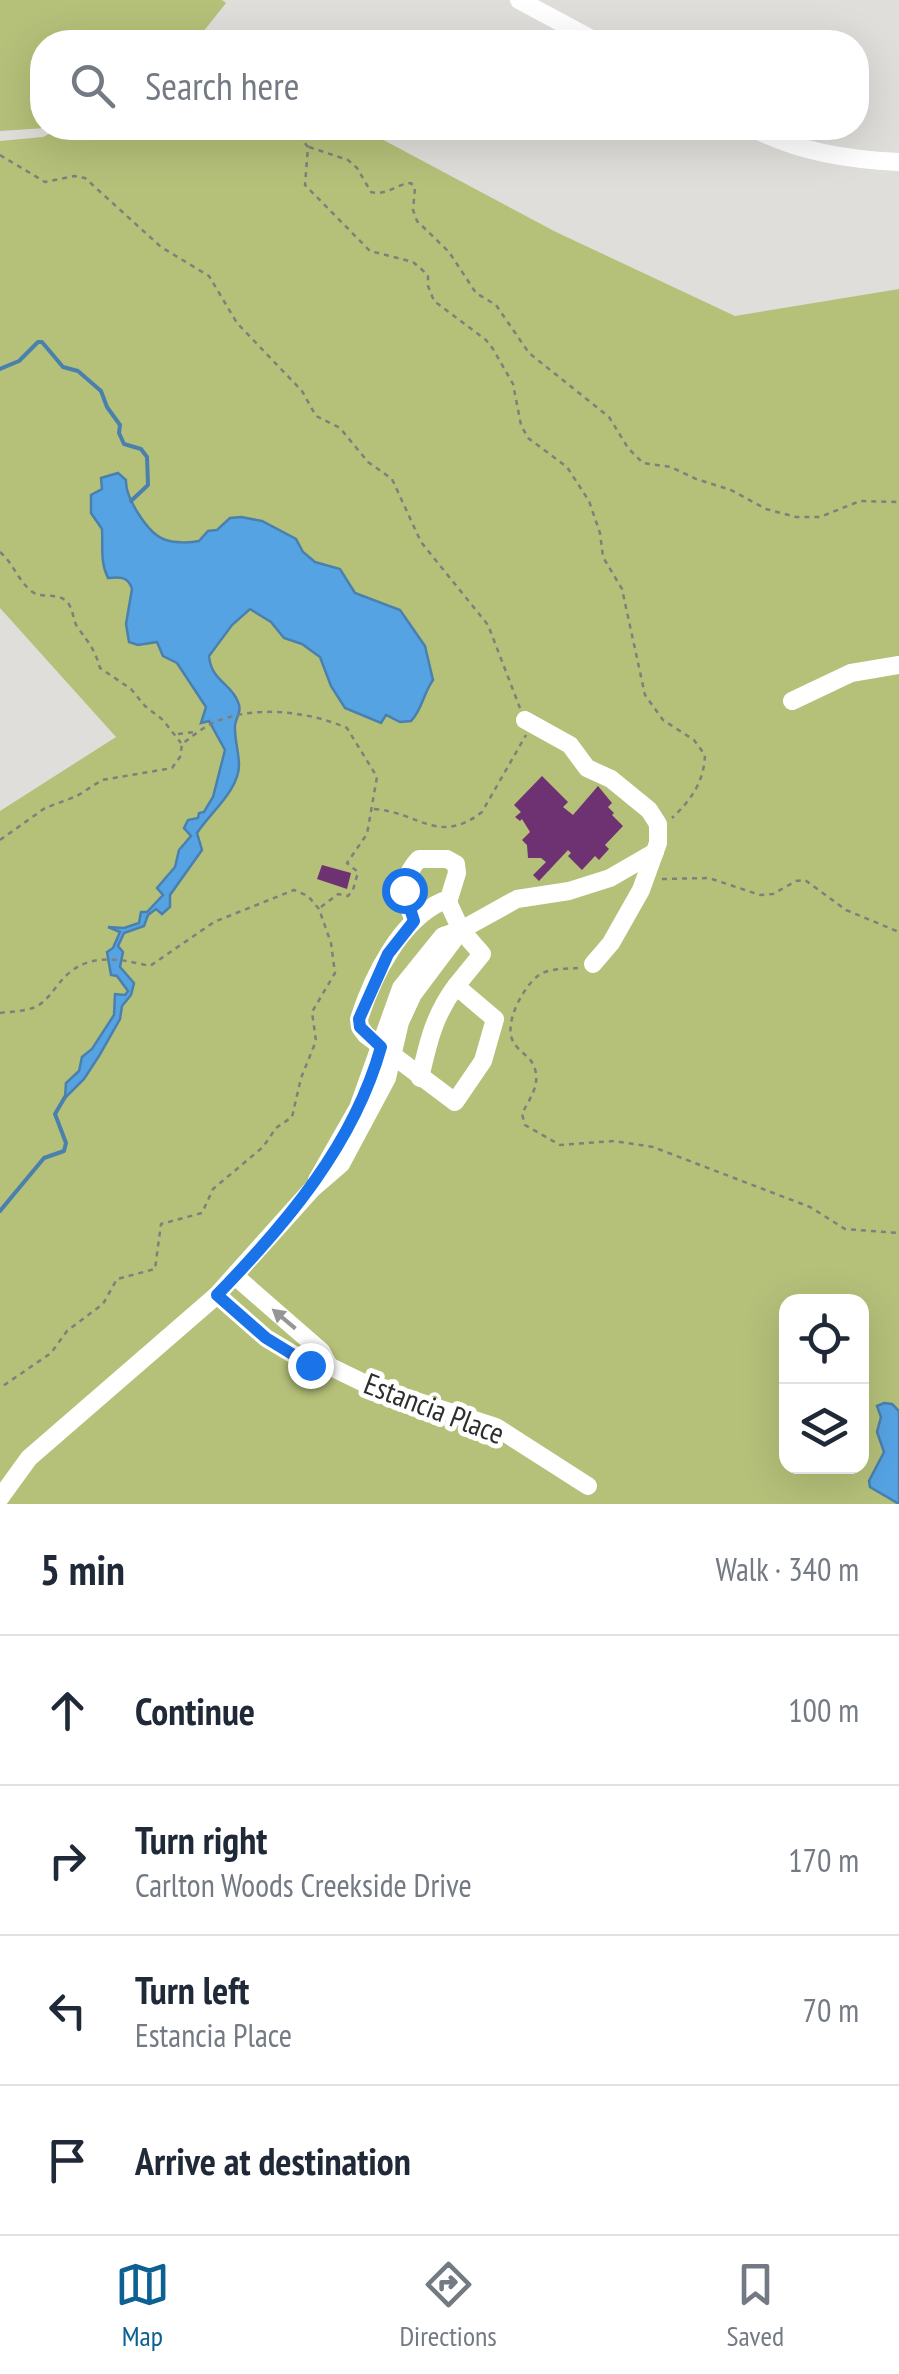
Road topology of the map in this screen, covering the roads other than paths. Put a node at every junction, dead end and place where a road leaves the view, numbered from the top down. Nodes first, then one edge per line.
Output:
1 (519, 0) edge
2 (575, 30) edge
3 (780, 140) edge
4 (899, 162) edge
5 (899, 665) edge
6 (792, 701) dead end
7 (524, 720) road end
8 (655, 852) junction
9 (448, 902) junction
10 (414, 921) junction
11 (461, 930) junction
12 (594, 964) road end
13 (456, 986) junction
14 (387, 1052) junction
15 (420, 1078) junction
16 (235, 1276) junction
17 (217, 1295) junction
18 (329, 1366) junction
19 (588, 1486) dead end
20 (0, 1498) edge

1 - 2 street
3 - 4 street
5 - 6 street
7 - 8 street
8 - 11 street
8 - 12 street
9 - 10 street
9 - 10 street
9 - 11 street
10 - 14 street
11 - 13 street
11 - 14 street
13 - 15 street
13 - 15 street
14 - 15 street
14 - 16 street
16 - 17 street
18 -> 16 street, Estancia Place
17 - 18 street, Estancia Place
17 - 20 street
18 - 19 street, Estancia Place

